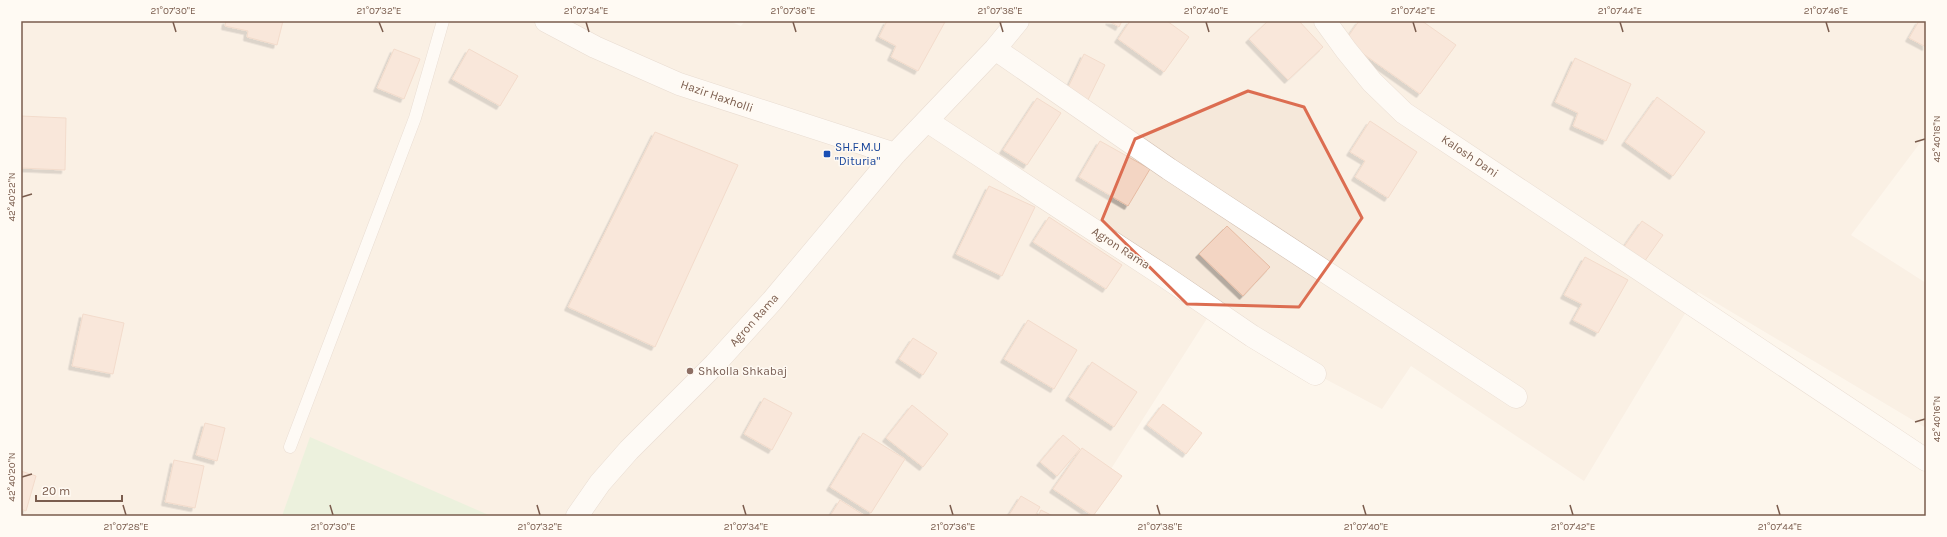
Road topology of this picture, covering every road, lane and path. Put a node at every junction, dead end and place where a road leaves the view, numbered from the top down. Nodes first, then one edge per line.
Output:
1 (443, 21) edge
2 (546, 21) edge
3 (1018, 21) edge
4 (1325, 21) edge
5 (995, 49) junction
6 (927, 121) junction
7 (895, 154) junction
8 (1315, 374) dead end
9 (1516, 397) dead end
10 (290, 447) dead end
11 (1926, 460) edge
12 (577, 516) edge

1 - 10 lane
2 - 7 street, Hazir Haxholli
3 - 5 street, Agron Rama
4 - 11 street, Kalosh Dani
5 - 6 street, Agron Rama
5 - 9 street
6 - 7 street, Agron Rama
6 - 8 street, Agron Rama
7 - 12 street, Agron Rama

